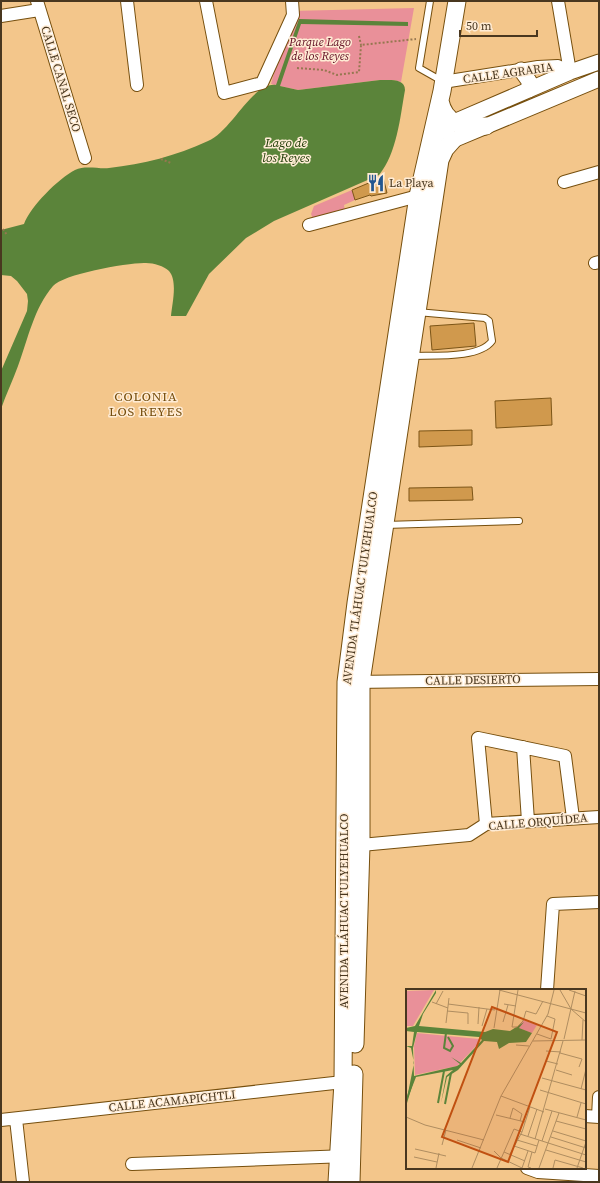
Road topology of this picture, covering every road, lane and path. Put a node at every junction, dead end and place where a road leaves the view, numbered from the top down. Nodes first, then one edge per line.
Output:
1 (127, 1) edge
2 (206, 1) edge
3 (292, 1) edge
4 (430, 1) edge
5 (457, 1) edge
6 (558, 1) edge
7 (38, 5) edge
8 (1, 16) edge
9 (359, 36) dead end
10 (423, 38) junction
11 (361, 45) junction
12 (599, 62) edge
13 (297, 68) dead end
14 (521, 70) junction
15 (570, 72) junction
16 (599, 79) edge
17 (443, 82) junction
18 (137, 85) dead end
19 (529, 90) junction
20 (440, 101) junction
21 (454, 122) junction
22 (486, 126) junction
23 (454, 140) joint
24 (430, 143) junction
25 (85, 158) dead end
26 (161, 159) dead end
27 (171, 163) dead end
28 (599, 172) edge
29 (564, 182) dead end
30 (418, 196) junction
31 (309, 225) dead end
32 (3, 229) dead end
33 (7, 235) dead end
34 (409, 311) junction
35 (402, 356) junction
36 (518, 522) dead end
37 (376, 525) junction
38 (599, 679) edge
39 (354, 682) junction
40 (523, 747) junction
41 (352, 791) junction
42 (599, 817) edge
43 (572, 818) junction
44 (528, 821) junction
45 (486, 824) junction
46 (361, 845) junction
47 (599, 902) edge
48 (351, 955) junction
49 (547, 989) edge
50 (343, 1082) junction
51 (599, 1097) edge
52 (586, 1116) edge
53 (599, 1117) edge
54 (16, 1119) junction
55 (1, 1120) edge
56 (345, 1156) junction
57 (132, 1164) dead end
58 (535, 1173) edge
59 (599, 1176) edge
60 (23, 1182) edge
61 (337, 1182) edge
62 (351, 1182) edge

1 - 18 street
2 - 3 street
4 - 10 lane
5 - 17 main road, AVENIDA TLÁHUAC TULYEHUALCO
6 - 15 street
7 - 8 street
7 - 25 street, CALLE CANAL SECO
9 - 11 path
10 - 11 path
10 - 17 lane
11 - 13 path
12 - 15 street
14 - 15 street, CALLE AGRARIA
14 - 17 street, CALLE AGRARIA
14 - 19 street
15 - 19 street
16 - 22 street
17 - 20 main road, AVENIDA TLÁHUAC TULYEHUALCO
19 - 21 street
20 - 21 main road
20 - 24 main road, AVENIDA TLÁHUAC TULYEHUALCO
21 - 22 main road
21 - 24 street
22 - 23 street
23 - 34 main road, AVENIDA TLÁHUAC TULYEHUALCO
24 - 30 main road, AVENIDA TLÁHUAC TULYEHUALCO
26 - 27 path
28 - 29 street
30 - 31 street
30 - 34 main road, AVENIDA TLÁHUAC TULYEHUALCO
32 - 33 path
34 - 35 main road, AVENIDA TLÁHUAC TULYEHUALCO
34 - 35 lane
35 - 37 main road, AVENIDA TLÁHUAC TULYEHUALCO
36 - 37 lane
37 - 39 main road, AVENIDA TLÁHUAC TULYEHUALCO
38 - 39 street, CALLE DESIERTO
39 - 41 main road, AVENIDA TLÁHUAC TULYEHUALCO
40 - 43 street
40 - 44 street
40 - 45 street
41 - 46 main road, AVENIDA TLÁHUAC TULYEHUALCO
41 - 48 main road, AVENIDA TLÁHUAC TULYEHUALCO
42 - 43 street, CALLE ORQUÍDEA
43 - 44 street, CALLE ORQUÍDEA
44 - 45 street, CALLE ORQUÍDEA
45 - 46 street, CALLE ORQUÍDEA
46 - 48 main road, AVENIDA TLÁHUAC TULYEHUALCO
47 - 49 street
48 - 50 main road, AVENIDA TLÁHUAC TULYEHUALCO
48 - 56 main road, AVENIDA TLÁHUAC TULYEHUALCO
50 - 54 street, CALLE ACAMAPICHTLI
50 - 56 main road, AVENIDA TLÁHUAC TULYEHUALCO
51 - 53 street
52 - 53 street
54 - 55 street, CALLE ACAMAPICHTLI
54 - 60 street
56 - 57 street
56 - 61 main road, AVENIDA TLÁHUAC TULYEHUALCO
56 - 62 main road, AVENIDA TLÁHUAC TULYEHUALCO
58 - 59 street

